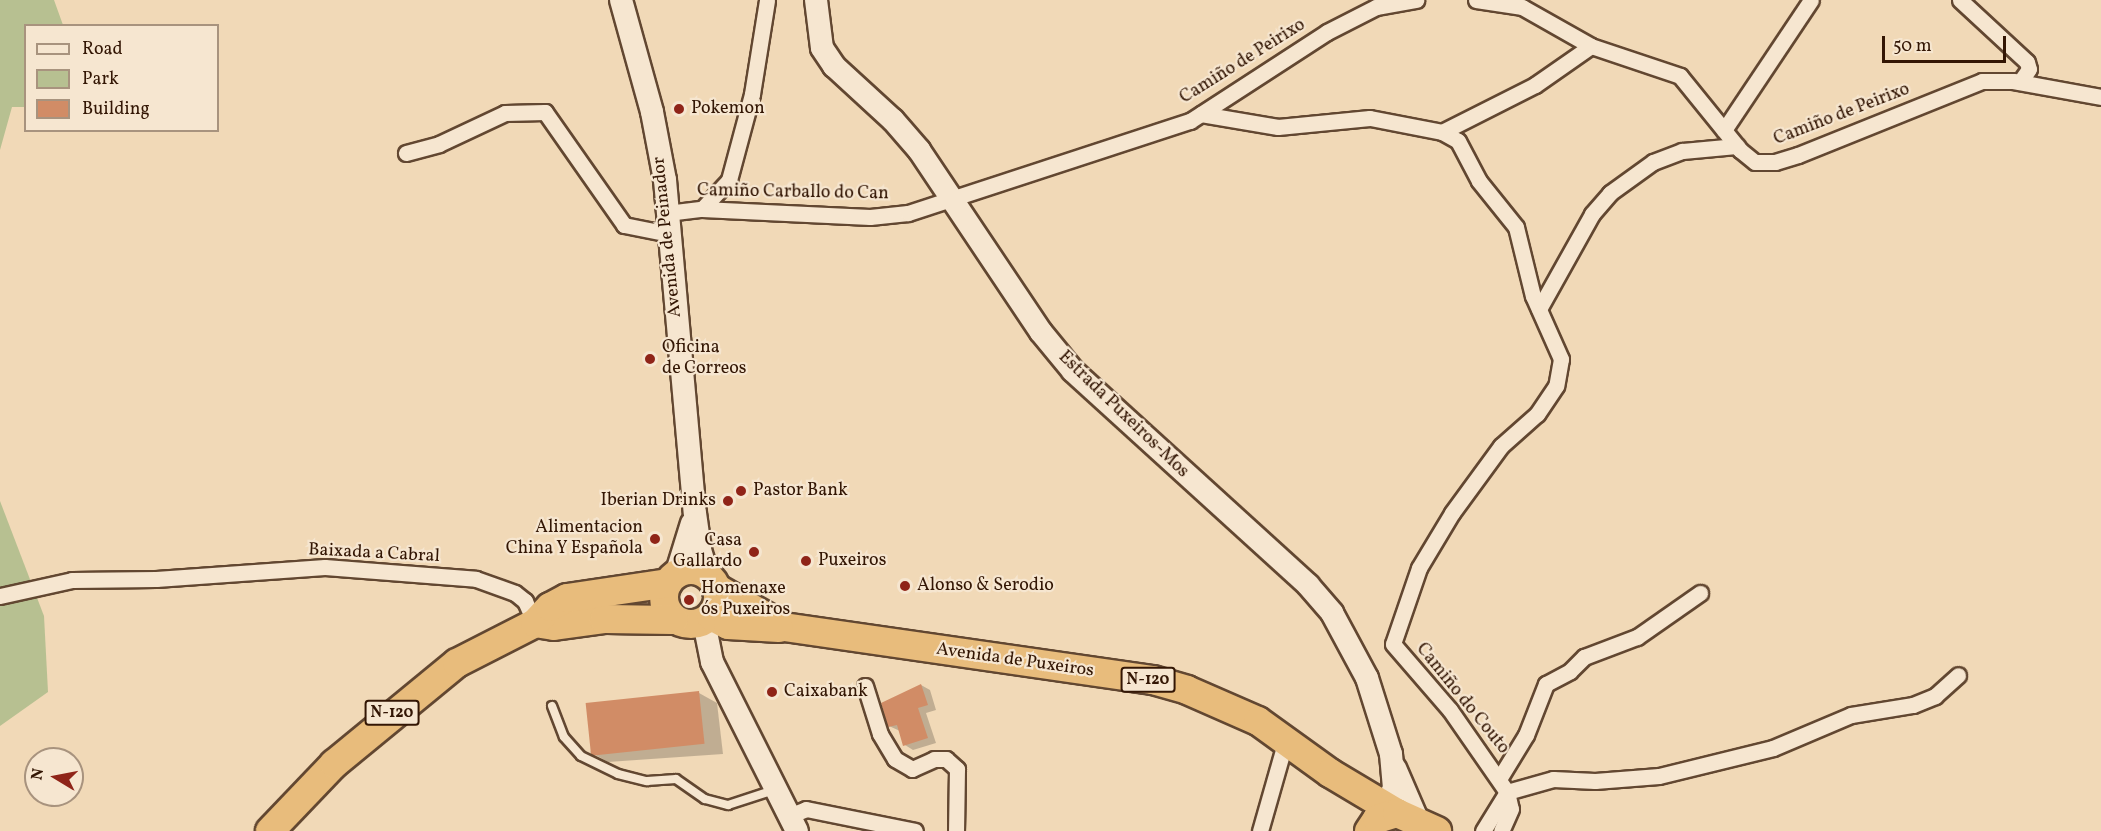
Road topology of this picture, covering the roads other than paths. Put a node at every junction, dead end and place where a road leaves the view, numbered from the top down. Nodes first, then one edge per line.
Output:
1 (621, 0) edge
2 (767, 0) edge
3 (816, 0) edge
4 (1416, 0) edge
5 (1476, 0) edge
6 (1811, 0) edge
7 (1960, 0) edge
8 (1591, 46) junction
9 (2020, 82) junction
10 (2101, 97) edge
11 (1201, 114) junction
12 (1724, 130) junction
13 (1442, 132) junction
14 (1737, 146) junction
15 (406, 153) dead end
16 (951, 198) junction
17 (702, 209) junction
18 (668, 224) junction
19 (1539, 309) junction
20 (695, 513) junction
21 (672, 579) junction
22 (712, 582) junction
23 (1700, 593) dead end
24 (0, 596) edge
25 (707, 619) junction
26 (674, 620) junction
27 (535, 623) junction
28 (784, 627) junction
29 (1958, 675) dead end
30 (865, 686) dead end
31 (552, 706) dead end
32 (1286, 740) junction
33 (1394, 770) junction
34 (1330, 773) junction
35 (1503, 786) junction
36 (775, 789) junction
37 (1389, 818) edge
38 (793, 823) edge
39 (1503, 829) edge
40 (270, 831) edge
41 (915, 831) edge
42 (956, 831) edge
43 (1260, 831) edge
44 (1483, 831) edge

1 - 18 street, Avenida de Peinador
2 - 17 street
3 - 16 street, Estrada Puxeiros-Mos
4 - 11 street, Camiño de Peirixo
5 - 8 street, Camiño de Peirixo
6 - 12 street
7 - 9 street
8 - 12 street, Camiño de Peirixo
8 - 13 street
9 - 10 street, Camiño de Peirixo
9 - 14 street, Camiño de Peirixo
11 - 13 street
11 - 16 street, Camiño de Peirixo
12 - 14 street, Camiño de Peirixo
13 - 19 street, Camiño do Couto
14 - 19 street
15 - 18 street, Camiño Carballo do Can
16 - 17 street, Camiño Carballo do Can
16 - 33 street, Estrada Puxeiros-Mos
17 - 18 street, Camiño Carballo do Can
18 - 20 street, Avenida de Peinador
19 - 35 street, Camiño do Couto
20 - 21 street, Avenida de Peinador
20 - 22 street, Avenida de Peinador
21 - 22 highway, N-120
21 - 26 highway
21 - 27 highway, N-120
22 - 25 highway
22 - 28 highway, Avenida de Puxeiros / N-120
23 - 35 street
24 - 27 street, Baixada a Cabral
25 - 26 highway, N-120
25 - 28 highway, Avenida de Puxeiros / N-120
25 - 36 street
26 - 27 highway, N-120
27 - 40 highway, N-120
28 - 32 highway, Avenida de Puxeiros / N-120
29 - 35 street
30 - 42 street
31 - 36 lane
32 - 34 highway, Avenida de Puxeiros / N-120
32 - 43 street
33 - 37 street, Estrada Puxeiros-Mos
33 - 37 street
34 - 37 highway, N-120
34 - 37 highway, Avenida de Puxeiros
35 - 39 street
35 - 44 street
36 - 38 street
38 - 41 street

